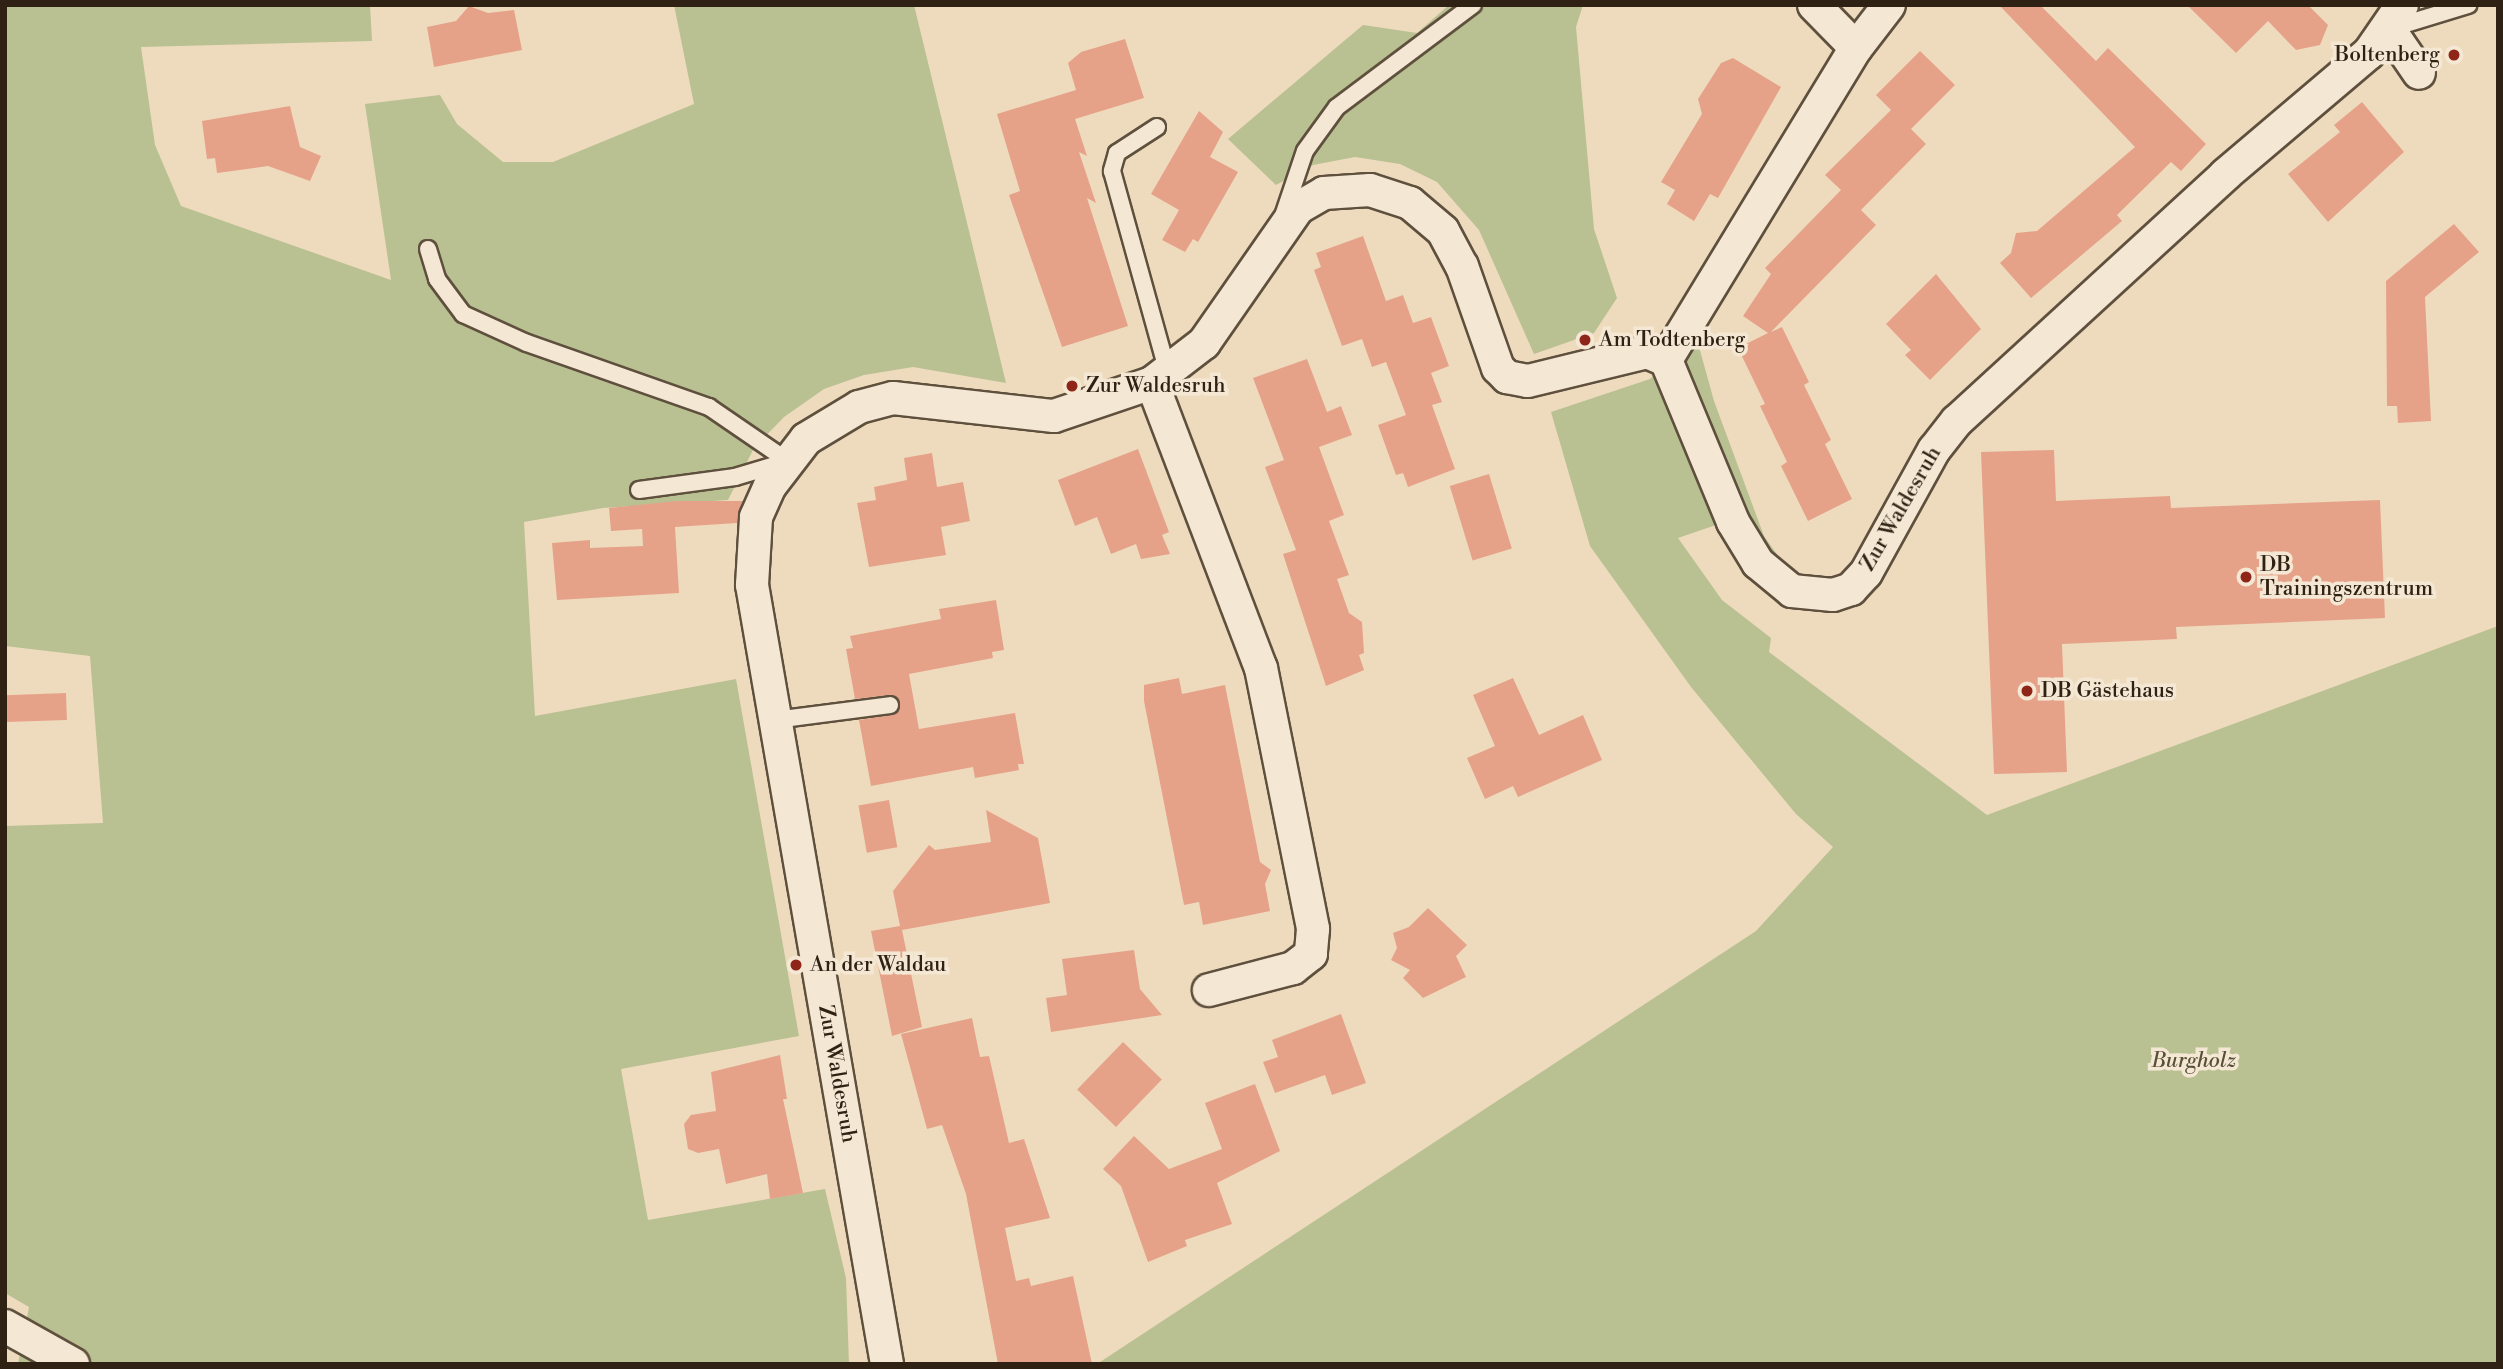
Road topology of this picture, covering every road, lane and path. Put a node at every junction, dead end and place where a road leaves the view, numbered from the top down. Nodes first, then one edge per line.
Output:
1 (1473, 5) edge
2 (1814, 5) edge
3 (1889, 5) edge
4 (2468, 5) edge
5 (2395, 17) edge
6 (1856, 48) junction
7 (2419, 73) dead end
8 (1157, 127) dead end
9 (1279, 229) junction
10 (428, 249) dead end
11 (1666, 360) junction
12 (1160, 378) junction
13 (788, 461) junction
14 (639, 490) dead end
15 (890, 705) dead end
16 (775, 720) junction
17 (1209, 990) dead end
18 (5, 1326) edge
19 (73, 1364) edge
20 (887, 1364) edge

1 - 9 lane, Zur Waldesruh
2 - 6 street
3 - 6 street
4 - 5 lane
5 - 7 street
5 - 11 street, Zur Waldesruh
6 - 11 street
8 - 12 lane
9 - 11 street, Zur Waldesruh
9 - 12 street, Zur Waldesruh
10 - 13 lane
12 - 13 street, Zur Waldesruh
12 - 17 street
13 - 14 lane
13 - 16 street, Zur Waldesruh
15 - 16 lane
16 - 20 street, Zur Waldesruh
18 - 19 street

